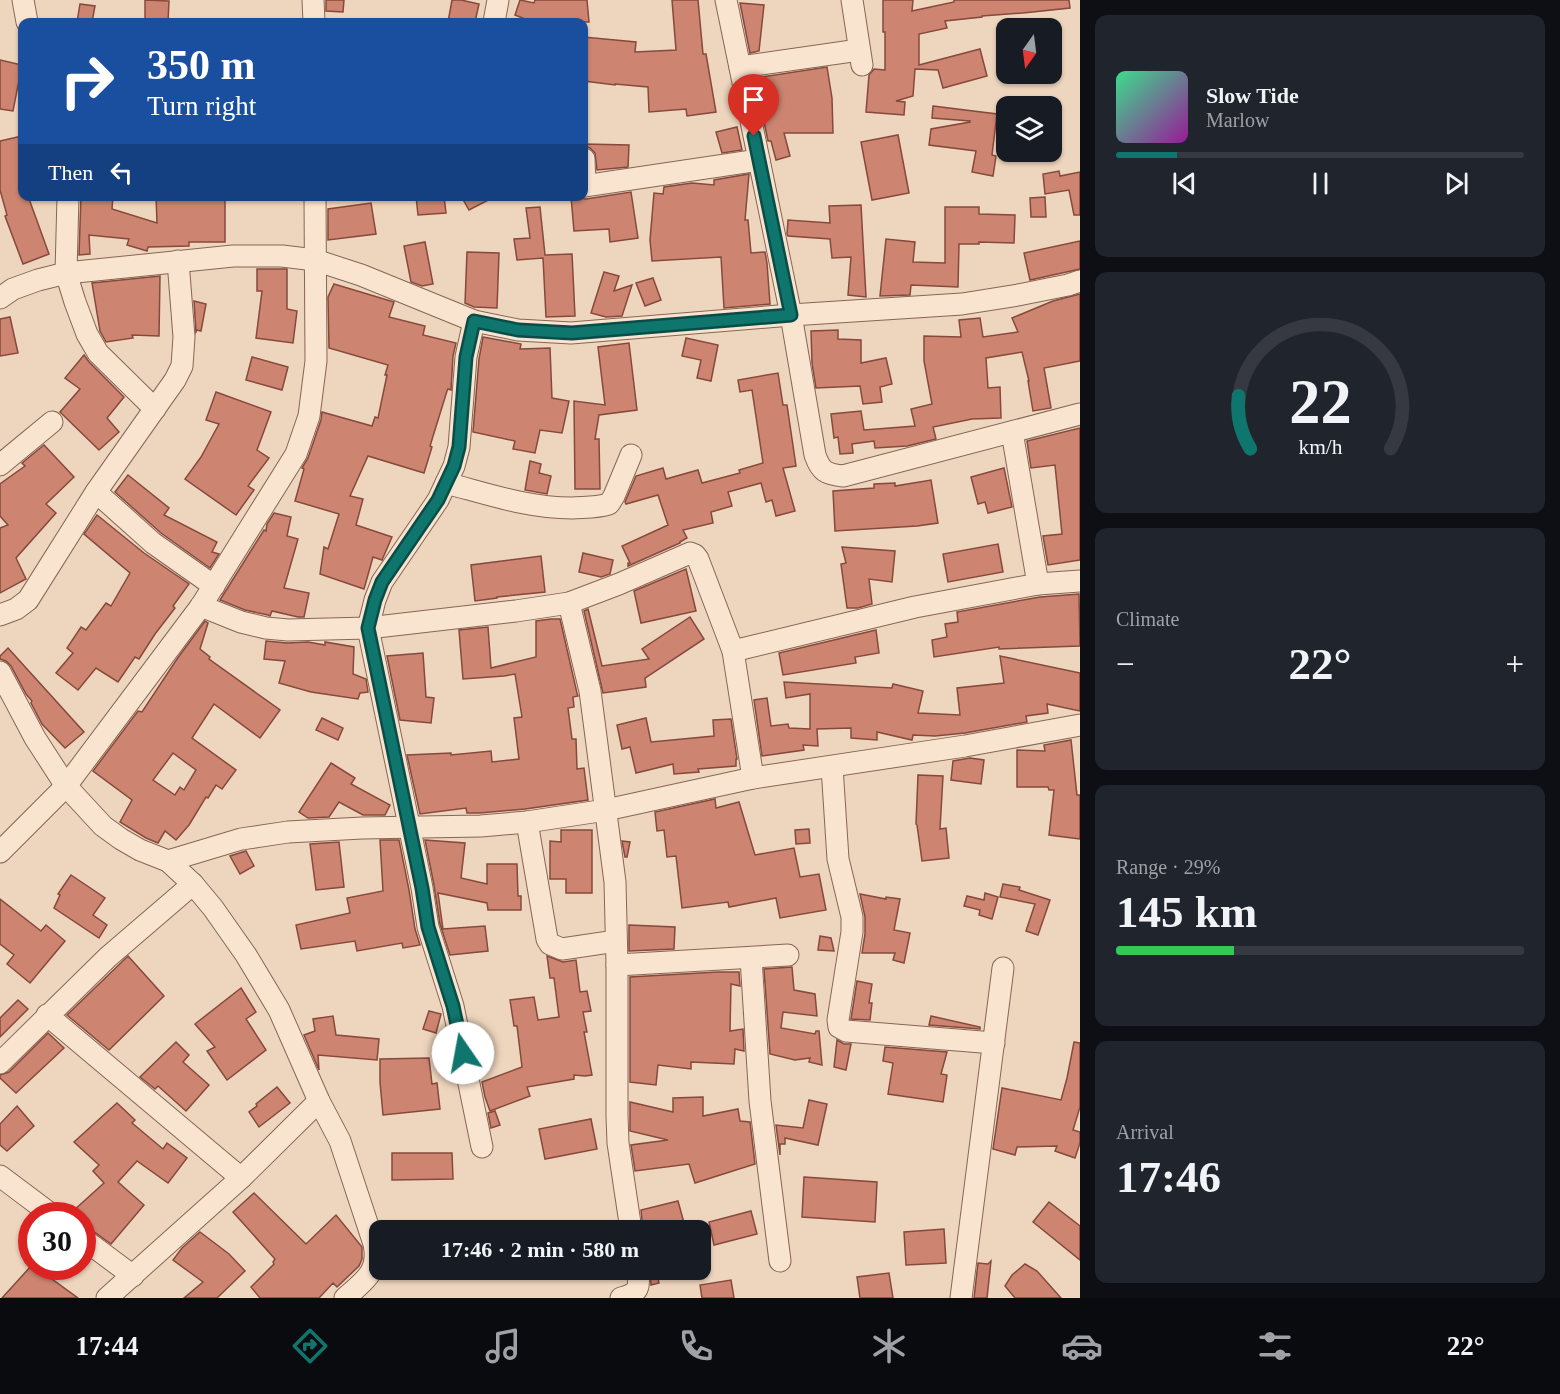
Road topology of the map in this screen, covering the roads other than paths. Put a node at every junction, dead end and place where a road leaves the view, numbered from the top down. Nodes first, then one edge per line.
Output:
1 (23, 0) edge
2 (313, 0) edge
3 (498, 0) edge
4 (726, 0) edge
5 (852, 0) edge
6 (26, 18) edge
7 (314, 18) edge
8 (495, 18) edge
9 (740, 67) junction
10 (759, 160) junction
11 (588, 184) edge
12 (68, 201) edge
13 (315, 201) edge
14 (315, 260) junction
15 (178, 261) junction
16 (66, 273) junction
17 (1080, 281) edge
18 (0, 298) edge
19 (791, 315) junction
20 (474, 321) junction
21 (155, 409) junction
22 (1080, 414) edge
23 (52, 422) dead end
24 (1012, 432) junction
25 (632, 455) dead end
26 (0, 465) edge
27 (446, 483) junction
28 (96, 492) junction
29 (1080, 581) edge
30 (1038, 584) junction
31 (214, 586) junction
32 (569, 603) junction
33 (201, 606) junction
34 (0, 615) edge
35 (368, 628) junction
36 (733, 651) junction
37 (0, 672) edge
38 (1080, 725) edge
39 (832, 767) junction
40 (753, 778) junction
41 (66, 786) junction
42 (606, 810) junction
43 (527, 822) junction
44 (409, 828) junction
45 (0, 852) edge
46 (168, 861) junction
47 (193, 884) junction
48 (616, 941) junction
49 (788, 955) dead end
50 (751, 958) junction
51 (617, 965) junction
52 (1003, 968) dead end
53 (47, 1016) junction
54 (994, 1042) junction
55 (0, 1063) edge
56 (319, 1101) junction
57 (482, 1147) dead end
58 (0, 1176) edge
59 (241, 1178) junction
60 (35, 1202) edge
61 (630, 1220) edge
62 (96, 1248) edge
63 (780, 1261) dead end
64 (133, 1276) junction
65 (638, 1280) edge
66 (107, 1298) edge
67 (345, 1298) edge
68 (621, 1298) edge
69 (961, 1298) edge

1 - 6 street
2 - 7 street
3 - 8 street
4 - 9 street
5 - 9 street
9 - 10 street
10 - 11 street
10 - 19 street
12 - 16 street
13 - 14 street
14 - 15 street
14 - 20 street
14 - 31 street
15 - 16 street
15 - 21 street
16 - 18 street
16 - 21 street
17 - 19 street
19 - 20 street
19 - 24 street
20 - 27 street
21 - 28 street
22 - 24 street
23 - 26 street
24 - 30 street
25 - 27 street
27 - 35 street
28 - 31 street
28 - 34 street
29 - 30 street
30 - 36 street
31 - 33 street
32 - 35 street
32 - 36 street
32 - 42 street
33 - 35 street
33 - 41 street
35 - 44 street
36 - 40 street
37 - 41 street
38 - 39 street
39 - 40 street
39 - 54 street
40 - 42 street
41 - 45 street
41 - 46 street
42 - 43 street
42 - 48 street
43 - 44 street
43 - 48 street
44 - 46 street
44 - 57 street
46 - 47 street
47 - 53 street
47 - 56 street
48 - 51 street
49 - 50 street
50 - 51 street
50 - 63 street
51 - 61 street
52 - 54 street
53 - 55 street
53 - 59 street
54 - 69 street
56 - 59 street
56 - 67 street
58 - 60 street
59 - 64 street
62 - 64 street
64 - 66 street
65 - 68 street

